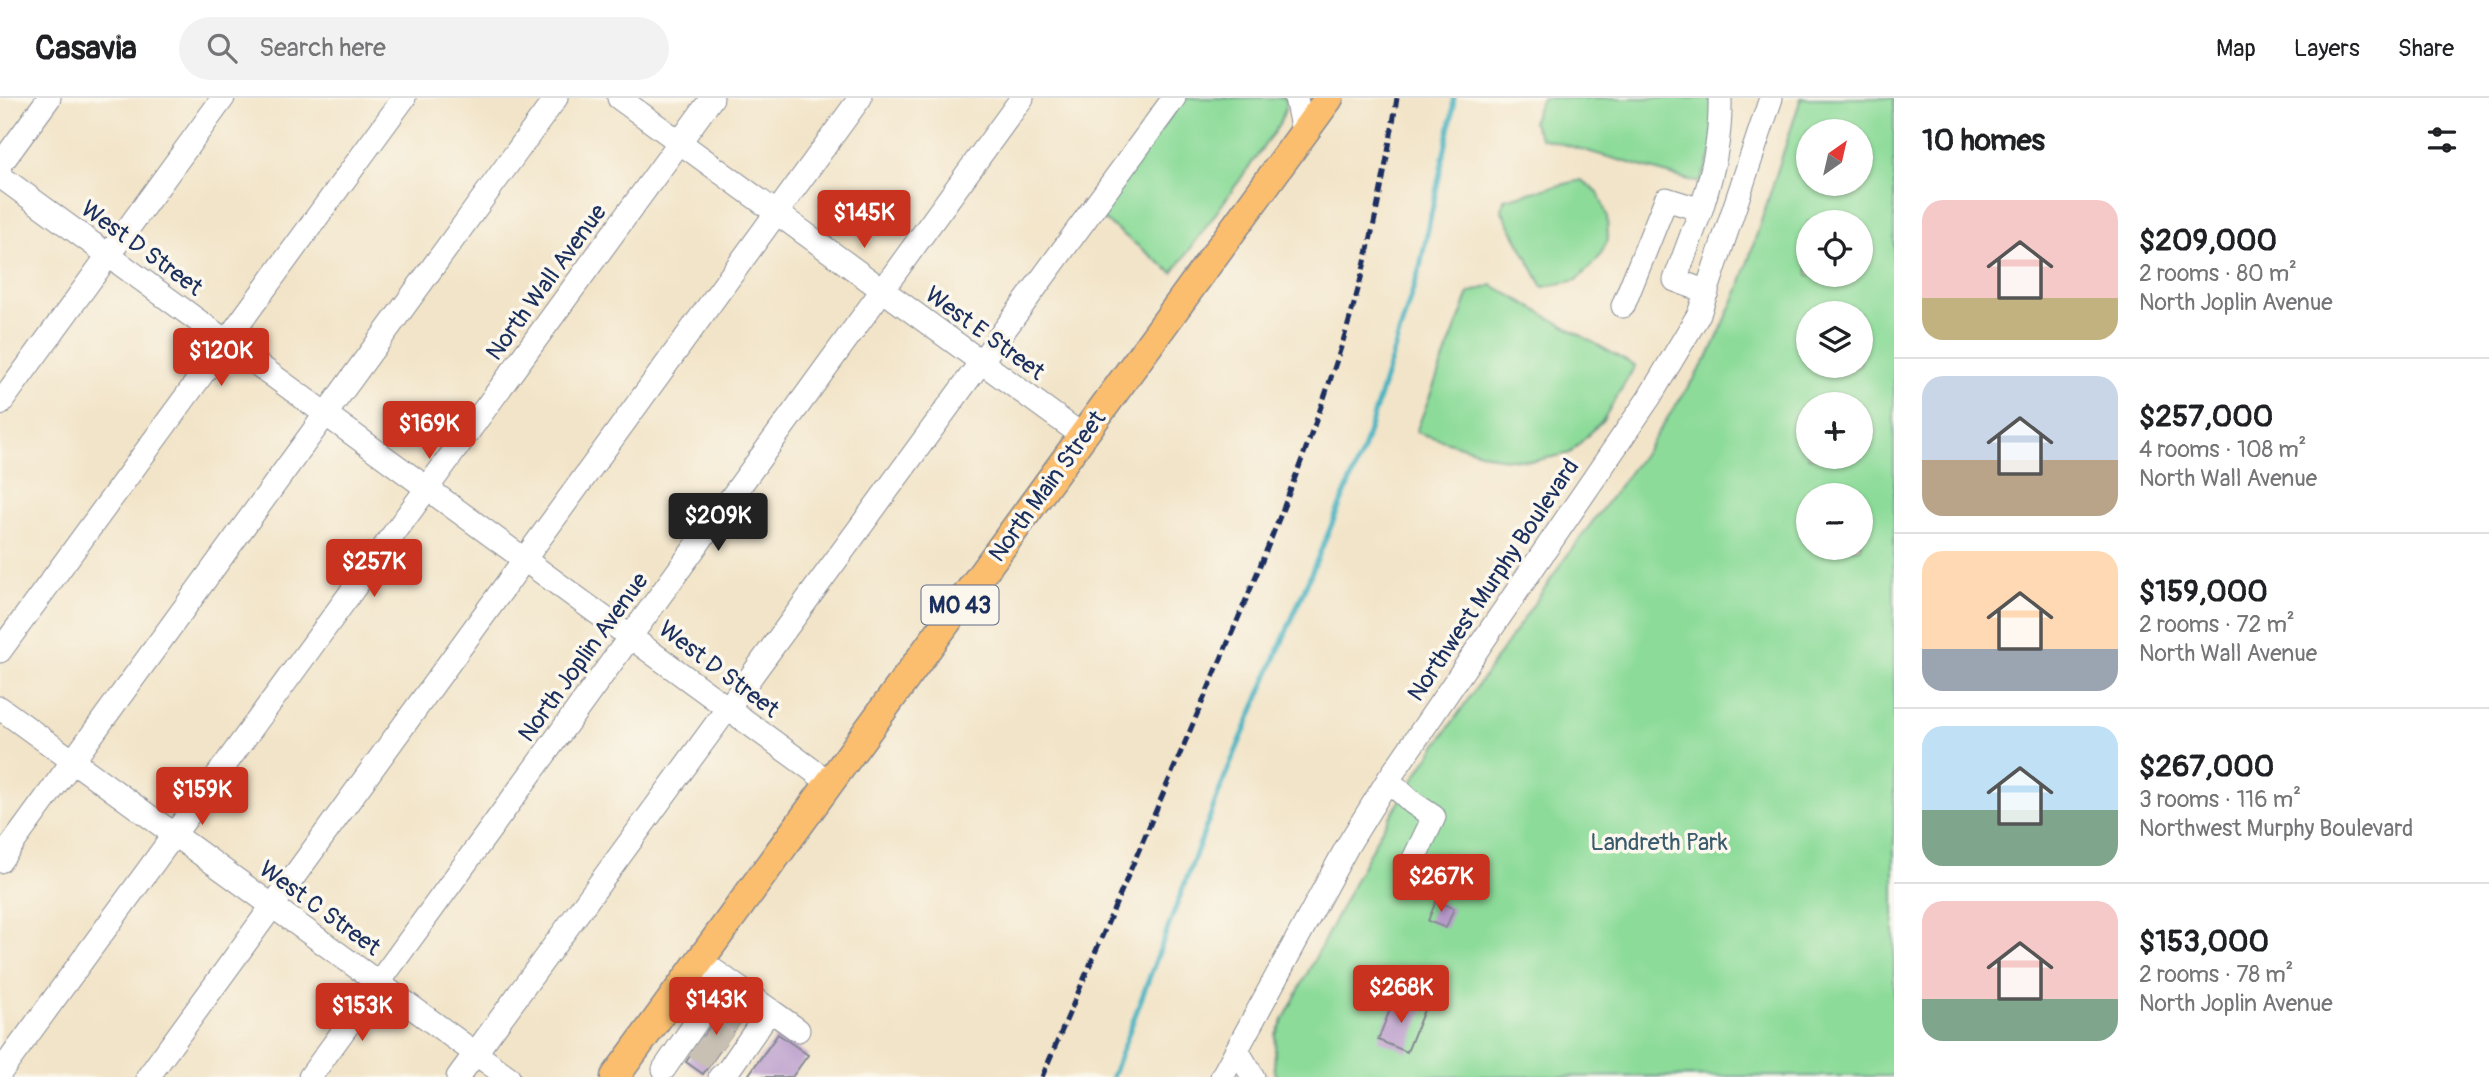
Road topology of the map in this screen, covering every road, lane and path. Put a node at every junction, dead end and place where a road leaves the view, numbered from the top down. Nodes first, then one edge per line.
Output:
1 (49, 98) edge
2 (223, 98) edge
3 (404, 98) edge
4 (556, 98) edge
5 (619, 98) edge
6 (712, 98) edge
7 (860, 98) edge
8 (1022, 98) edge
9 (1174, 98) edge
10 (1296, 98) edge
11 (1329, 98) edge
12 (1720, 98) edge
13 (1771, 98) edge
14 (1303, 132) junction
15 (680, 142) junction
16 (0, 165) edge
17 (0, 176) edge
18 (1701, 210) junction
19 (776, 213) junction
20 (108, 256) junction
21 (881, 289) junction
22 (1707, 292) junction
23 (1623, 306) dead end
24 (227, 343) junction
25 (981, 362) junction
26 (0, 404) edge
27 (326, 414) junction
28 (1083, 436) junction
29 (428, 487) junction
30 (525, 558) junction
31 (631, 636) junction
32 (0, 651) edge
33 (0, 708) edge
34 (728, 708) junction
35 (74, 761) junction
36 (1388, 780) junction
37 (830, 783) junction
38 (174, 834) junction
39 (0, 862) edge
40 (1409, 869) dead end
41 (273, 906) junction
42 (700, 961) junction
43 (726, 979) junction
44 (379, 983) junction
45 (770, 1010) junction
46 (733, 1016) junction
47 (798, 1030) dead end
48 (713, 1048) edge
49 (636, 1049) junction
50 (1237, 1050) junction
51 (475, 1053) junction
52 (0, 1073) edge
53 (670, 1073) edge
54 (148, 1077) edge
55 (310, 1077) edge
56 (458, 1077) edge
57 (508, 1077) edge
58 (615, 1077) edge
59 (1222, 1077) edge
60 (1253, 1077) edge

1 - 16 street
2 - 20 street
3 - 24 street
4 - 27 street
5 - 15 street, West E Street
6 - 15 street, North Wall Avenue
7 - 19 street
8 - 21 street, North Joplin Avenue
9 - 25 street
10 - 14 street
11 - 14 main road, North Main Street / MO 43
12 - 18 street
13 - 22 street, Northwest Murphy Boulevard
14 - 28 main road, North Main Street / MO 43
15 - 19 street, West E Street
15 - 29 street, North Wall Avenue
17 - 20 street, West D Street
18 - 22 street
18 - 23 street
19 - 21 street, West E Street
19 - 30 street
20 - 24 street, West D Street
20 - 26 street
21 - 25 street, West E Street
21 - 31 street, North Joplin Avenue
22 - 36 street, Northwest Murphy Boulevard
24 - 27 street, West D Street
24 - 32 street
25 - 28 street, West E Street
25 - 34 street
27 - 29 street, West D Street
27 - 35 street
28 - 37 main road, North Main Street / MO 43
29 - 30 street, West D Street
29 - 38 street, North Wall Avenue
30 - 31 street, West D Street
30 - 41 street
31 - 34 street, West D Street
31 - 44 street, North Joplin Avenue
33 - 35 street, West C Street
34 - 37 street, West D Street
34 - 51 street
35 - 38 street, West C Street
35 - 39 street
36 - 40 street
36 - 50 street, Northwest Murphy Boulevard
37 - 42 main road, North Main Street / MO 43
38 - 41 street, West C Street
38 - 52 street, North Wall Avenue
41 - 44 street, West C Street
41 - 54 street
42 - 43 street
42 - 49 main road, North Main Street / MO 43
43 - 45 street
43 - 46 street
44 - 51 street, West C Street
44 - 55 street, North Joplin Avenue
45 - 46 street
45 - 47 street
46 - 48 street
46 - 48 street
48 - 53 street
49 - 53 street
49 - 58 main road, North Main Street / MO 43
50 - 59 street, Northwest Murphy Boulevard
50 - 60 street
51 - 56 street
51 - 57 street, West C Street

